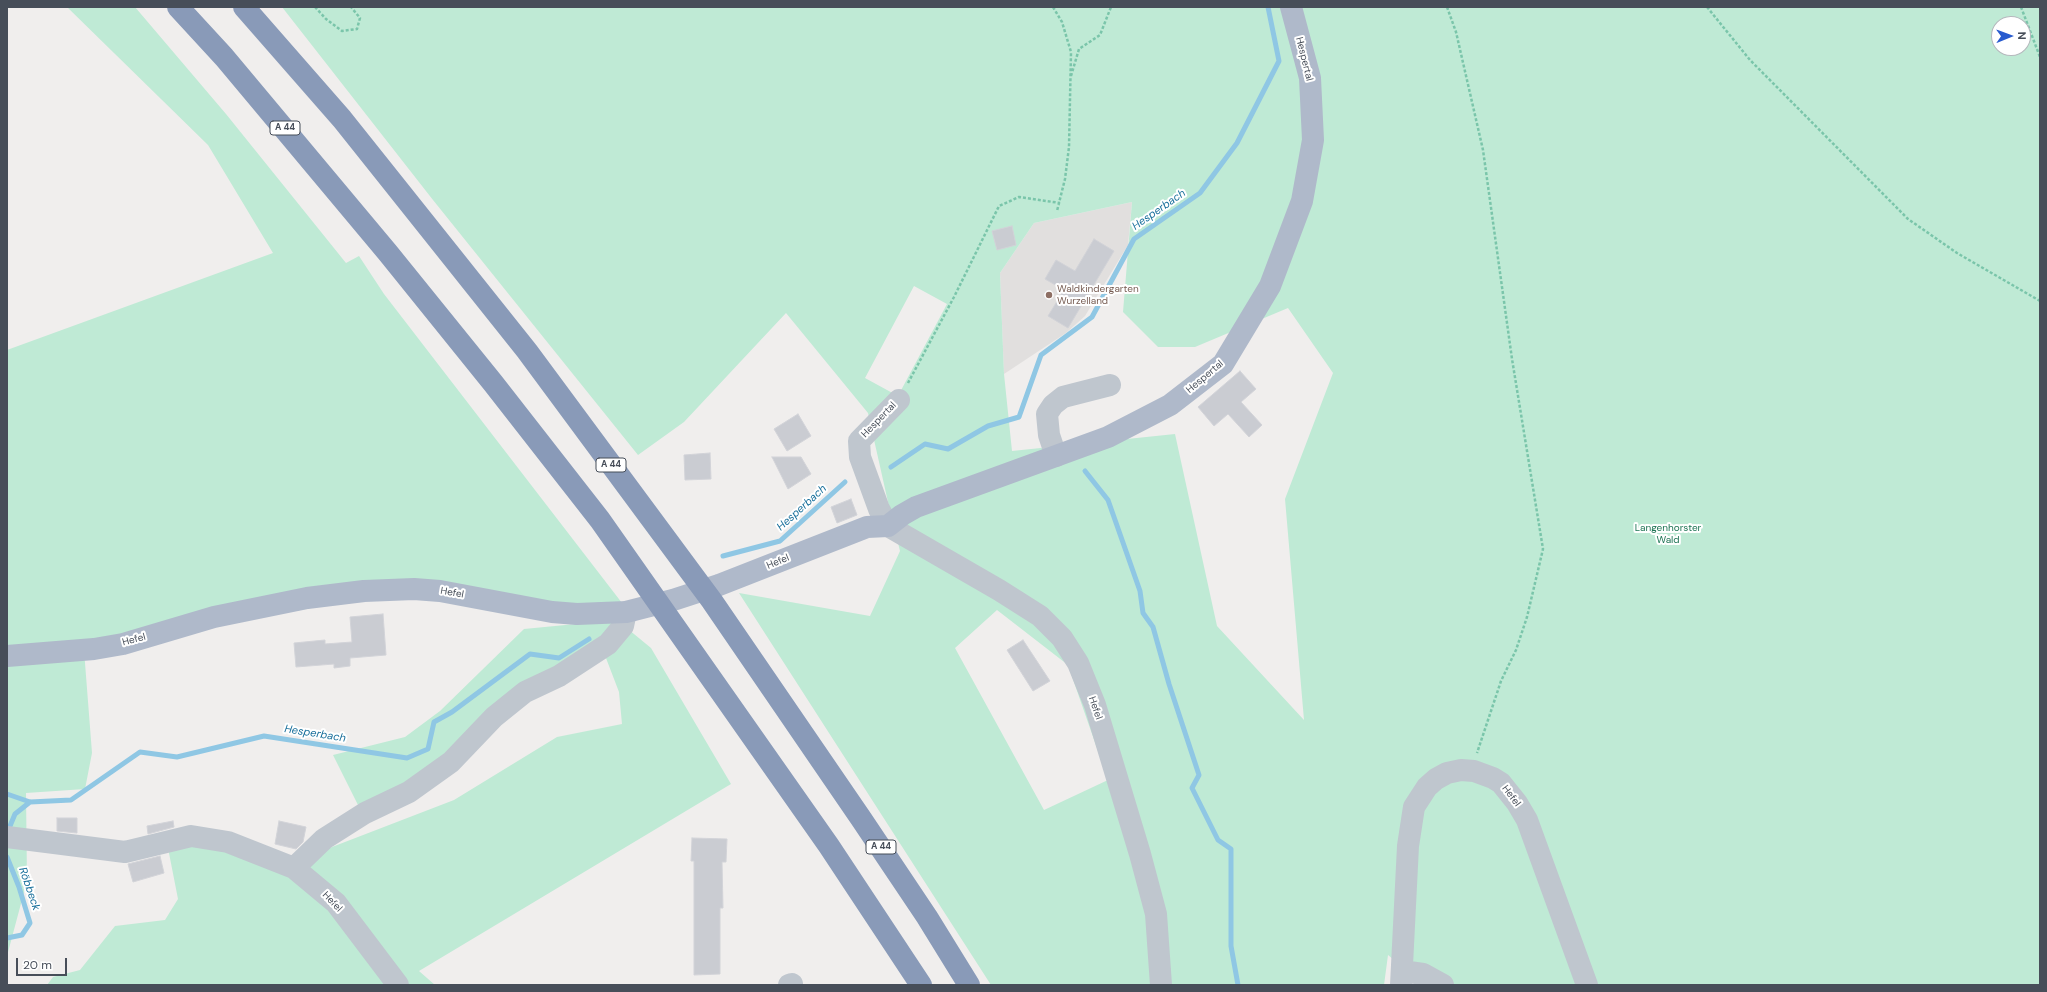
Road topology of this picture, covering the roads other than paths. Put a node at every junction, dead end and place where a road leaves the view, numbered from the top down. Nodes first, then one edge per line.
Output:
1 (178, 7) edge
2 (244, 7) edge
3 (1291, 7) edge
4 (1110, 385) dead end
5 (899, 400) road end
6 (1056, 456) junction
7 (888, 526) junction
8 (626, 612) junction
9 (7, 656) edge
10 (7, 837) edge
11 (294, 868) junction
12 (1402, 978) edge
13 (398, 985) edge
14 (921, 985) edge
15 (969, 985) edge
16 (1161, 985) edge
17 (1443, 985) edge
18 (1587, 985) edge

1 - 14 highway, A 44
2 - 15 highway, A 44
3 - 6 main road, Hespertal
4 - 6 street
5 - 7 street, Hespertal
6 - 7 main road, Hespertal
7 - 8 main road, Hefel
7 - 16 street, Hefel
8 - 9 main road, Hefel
8 - 11 street
10 - 11 street, Hefel
11 - 13 street, Hefel
12 - 17 street
12 - 18 street, Hefel

